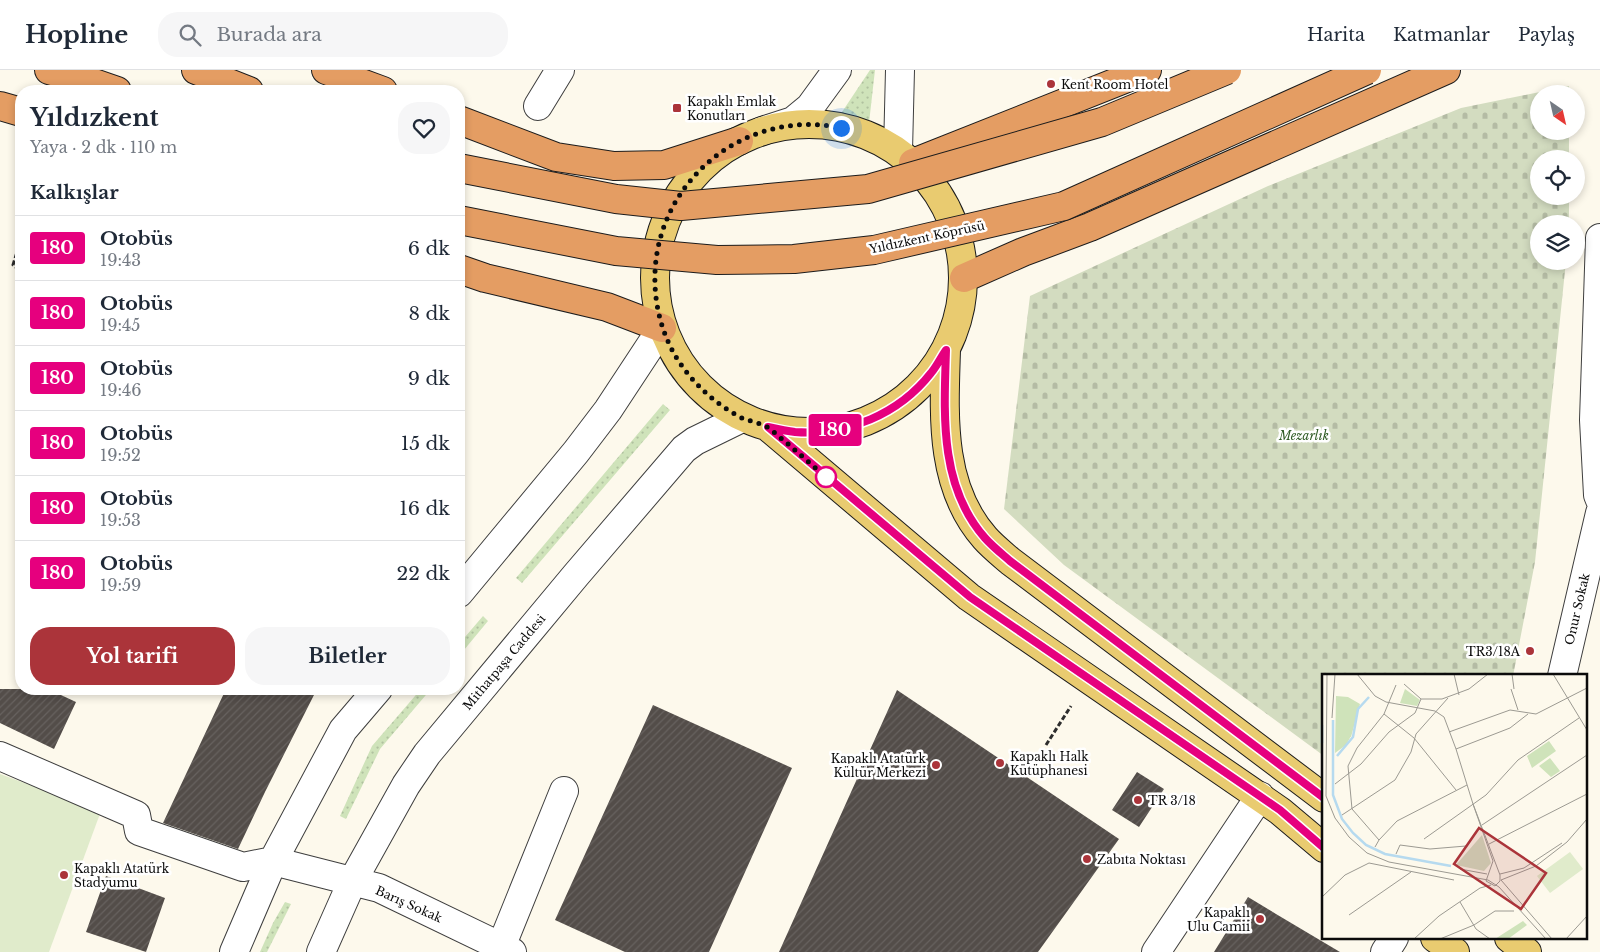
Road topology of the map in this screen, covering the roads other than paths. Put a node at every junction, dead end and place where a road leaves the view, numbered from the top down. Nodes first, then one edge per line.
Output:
1 (49, 70) edge
2 (196, 70) edge
3 (326, 70) edge
4 (560, 70) edge
5 (837, 70) edge
6 (900, 70) edge
7 (1147, 70) edge
8 (1228, 70) edge
9 (1367, 70) edge
10 (1446, 70) edge
11 (100, 85) edge
12 (234, 85) edge
13 (367, 85) edge
14 (0, 106) edge
15 (538, 106) dead end
16 (15, 110) edge
17 (465, 122) edge
18 (751, 136) junction
19 (905, 157) junction
20 (465, 169) edge
21 (465, 221) edge
22 (1600, 238) edge
23 (465, 271) edge
24 (964, 278) junction
25 (662, 328) junction
26 (946, 350) junction
27 (742, 418) junction
28 (768, 427) junction
29 (1600, 500) edge
30 (1600, 513) edge
31 (465, 586) edge
32 (1562, 674) edge
33 (373, 695) edge
34 (0, 756) edge
35 (564, 792) dead end
36 (1260, 796) junction
37 (1322, 796) edge
38 (1322, 846) edge
39 (273, 861) junction
40 (352, 882) junction
41 (1393, 940) edge
42 (1438, 940) edge
43 (1512, 940) edge
44 (507, 949) edge
45 (234, 952) edge
46 (321, 952) edge
47 (1156, 952) edge
48 (1385, 952) edge
49 (1454, 952) edge
50 (1527, 952) edge

1 - 11 highway
2 - 12 highway
3 - 13 highway
4 - 15 street
5 - 18 street
6 - 19 street
7 - 19 highway
8 - 20 highway, bridge
9 - 21 highway, Yıldızkent Köprüsü, bridge
10 - 24 highway
14 - 16 highway
17 - 18 highway
18 - 19 main road
18 - 25 main road
19 - 24 main road
22 - 29 street
23 - 25 highway
24 - 26 main road
25 - 27 main road
25 - 31 street
26 - 28 main road
26 - 37 main road
27 - 28 main road
27 - 40 street, Mithatpaşa Caddesi
28 - 36 main road
30 - 32 street, Onur Sokak
33 - 39 street
34 - 39 street
35 - 44 street
36 - 38 main road
36 - 47 street
39 - 40 street, Barış Sokak
39 - 45 street
40 - 44 street, Barış Sokak
40 - 46 street, Mithatpaşa Caddesi
41 - 48 street
42 - 49 main road
43 - 50 main road

